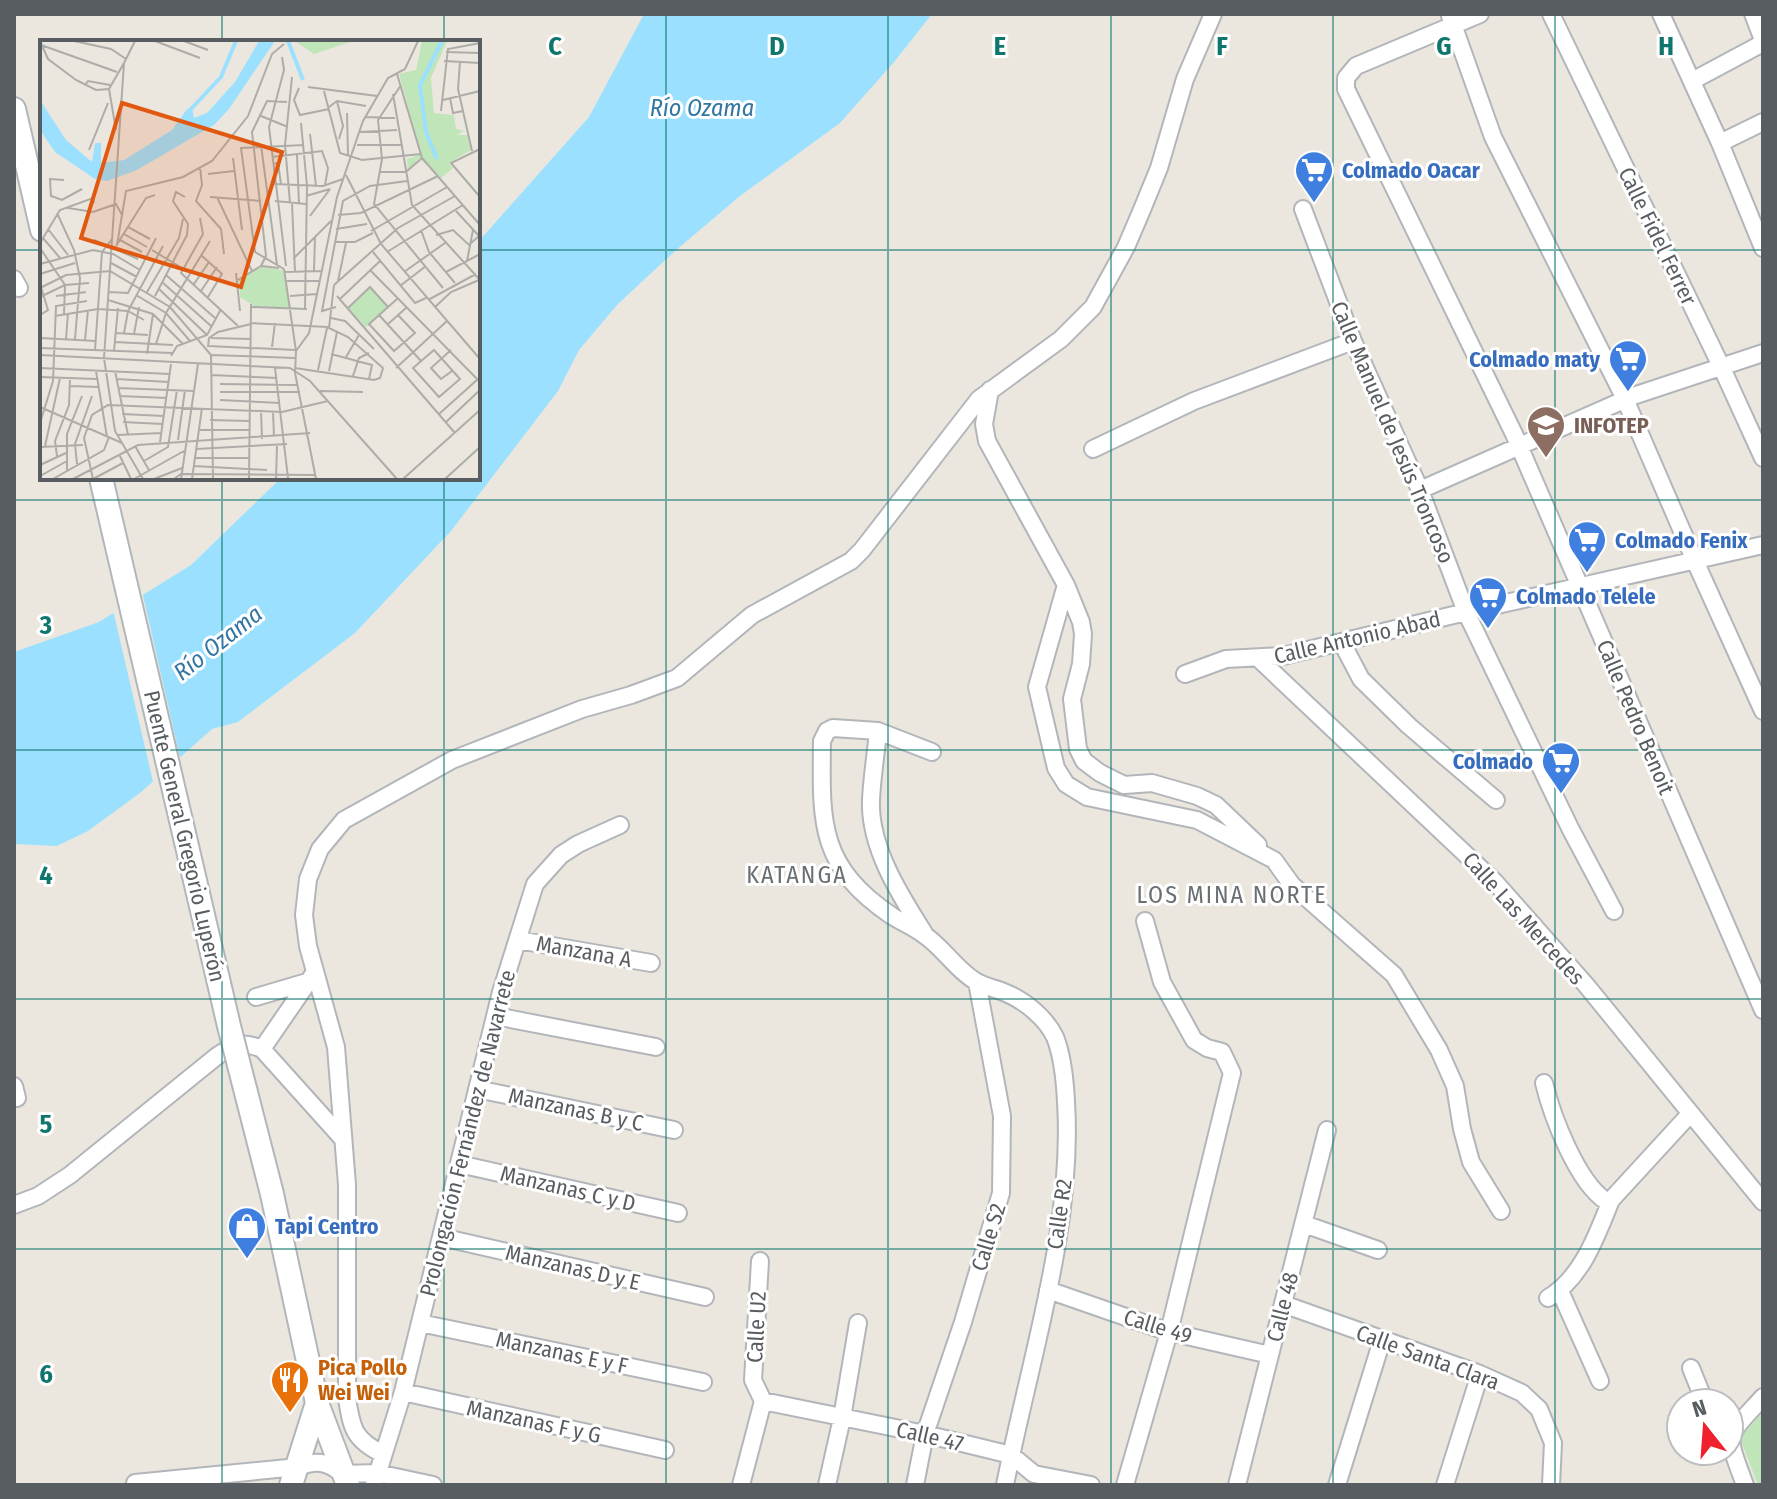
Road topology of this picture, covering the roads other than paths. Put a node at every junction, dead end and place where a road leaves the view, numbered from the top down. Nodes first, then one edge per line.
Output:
1 (1213, 14) edge
2 (1480, 14) edge
3 (1551, 14) edge
4 (1661, 14) edge
5 (1753, 14) edge
6 (1451, 19) edge
7 (1763, 42) edge
8 (1692, 81) junction
9 (14, 109) edge
10 (1763, 122) edge
11 (1720, 143) junction
12 (1303, 209) dead end
13 (40, 221) edge
14 (1763, 248) edge
15 (1353, 341) junction
16 (1763, 353) edge
17 (1721, 366) junction
18 (990, 390) junction
19 (1625, 399) junction
20 (1518, 446) junction
21 (1093, 449) dead end
22 (1763, 458) edge
23 (101, 480) edge
24 (1420, 490) junction
25 (1763, 545) edge
26 (1695, 561) junction
27 (1066, 585) junction
28 (1581, 586) junction
29 (1466, 612) junction
30 (1342, 643) junction
31 (1259, 659) junction
32 (1185, 674) dead end
33 (1763, 711) edge
34 (878, 731) junction
35 (932, 752) dead end
36 (1496, 800) dead end
37 (620, 825) dead end
38 (1274, 860) junction
39 (1614, 911) dead end
40 (1145, 921) dead end
41 (925, 934) junction
42 (518, 940) junction
43 (651, 963) dead end
44 (311, 977) junction
45 (977, 982) junction
46 (256, 997) dead end
47 (1763, 1010) edge
48 (495, 1016) junction
49 (656, 1047) dead end
50 (262, 1049) junction
51 (1544, 1083) dead end
52 (477, 1089) junction
53 (1690, 1114) junction
54 (674, 1130) dead end
55 (1327, 1130) dead end
56 (342, 1138) junction
57 (459, 1164) junction
58 (1611, 1200) junction
59 (1763, 1202) edge
60 (14, 1205) edge
61 (1501, 1211) dead end
62 (678, 1213) dead end
63 (1304, 1224) junction
64 (441, 1237) junction
65 (1378, 1250) dead end
66 (760, 1261) dead end
67 (1048, 1290) junction
68 (705, 1297) dead end
69 (1283, 1304) junction
70 (420, 1323) junction
71 (858, 1323) dead end
72 (1169, 1332) junction
73 (1382, 1340) junction
74 (1270, 1355) junction
75 (1691, 1368) dead end
76 (1480, 1374) junction
77 (1600, 1381) dead end
78 (703, 1382) dead end
79 (1699, 1387) edge
80 (403, 1392) junction
81 (1763, 1397) edge
82 (763, 1401) junction
83 (317, 1403) junction
84 (1745, 1416) edge
85 (842, 1418) junction
86 (925, 1434) junction
87 (665, 1450) dead end
88 (383, 1454) junction
89 (1011, 1455) junction
90 (294, 1476) edge
91 (376, 1479) edge
92 (345, 1480) edge
93 (135, 1483) dead end
94 (433, 1485) edge
95 (741, 1485) edge
96 (827, 1485) edge
97 (915, 1485) edge
98 (1005, 1485) edge
99 (1091, 1485) edge
100 (1125, 1485) edge
101 (1237, 1485) edge
102 (1337, 1485) edge
103 (1445, 1485) edge
104 (1551, 1485) edge

1 - 18 street
2 - 6 street
3 - 17 street, Calle Fidel Ferrer
4 - 8 street
5 - 7 street
6 - 19 street
6 - 20 street, Calle Pedro Benoit
7 - 8 street
8 - 11 street
9 - 13 street
10 - 11 street
11 - 14 street
12 - 15 street, Calle Manuel de Jesús Troncoso
15 - 21 street
15 - 24 street, Calle Manuel de Jesús Troncoso
16 - 17 street
17 - 19 street
17 - 22 street, Calle Fidel Ferrer
18 - 27 street
18 - 44 street
19 - 20 street
19 - 26 street
20 - 24 street
20 - 28 street, Calle Pedro Benoit
23 - 83 street, Puente General Gregorio Luperón, bridge
24 - 29 street, Calle Manuel de Jesús Troncoso
25 - 26 street, Calle Antonio Abad
26 - 28 street, Calle Antonio Abad
26 - 33 street
27 - 38 street
27 - 38 street
28 - 29 street, Calle Antonio Abad
28 - 47 street, Calle Pedro Benoit
29 - 30 street, Calle Antonio Abad
29 - 39 street, Calle Manuel de Jesús Troncoso
30 - 31 street, Calle Antonio Abad
30 - 36 street
31 - 32 street, Calle Antonio Abad
31 - 53 street, Calle Las Mercedes
34 - 35 street
34 - 41 street
34 - 41 street
37 - 42 street, Prolongación Fernández de Navarrete
38 - 61 street
40 - 72 street
41 - 45 street, Calle R2
42 - 43 street, Manzana A
42 - 48 street, Prolongación Fernández de Navarrete
44 - 46 street
44 - 50 street
44 - 56 street
45 - 67 street, Calle R2
45 - 86 street, Calle S2
48 - 49 street
48 - 52 street, Prolongación Fernández de Navarrete
50 - 56 street
50 - 60 street
51 - 58 street
52 - 54 street, Manzanas B y C
52 - 57 street, Prolongación Fernández de Navarrete
53 - 58 street
53 - 59 street, Calle Las Mercedes
55 - 63 street, Calle 48
56 - 88 street
57 - 62 street, Manzanas C y D
57 - 64 street, Prolongación Fernández de Navarrete
58 - 77 street
63 - 65 street
63 - 69 street, Calle 48
64 - 68 street, Manzanas D y E
64 - 70 street, Prolongación Fernández de Navarrete
66 - 82 street, Calle U2
67 - 72 street, Calle 49
67 - 89 street, Calle R2
69 - 73 street, Calle Santa Clara
69 - 74 street, Calle 48
70 - 78 street, Manzanas E y F
70 - 80 street, Prolongación Fernández de Navarrete
71 - 85 street
72 - 74 street, Calle 49
72 - 100 street
73 - 76 street, Calle Santa Clara
73 - 102 street
74 - 101 street, Calle 48
75 - 79 street
76 - 103 street
76 - 104 street, Calle Santa Clara
80 - 87 street, Manzanas F y G
80 - 88 street, Prolongación Fernández de Navarrete
81 - 84 street
82 - 85 street, Calle 47
82 - 95 street, Calle U2
83 - 90 street
83 - 92 street, Puente General Gregorio Luperón
85 - 86 street, Calle 47
85 - 96 street
86 - 89 street, Calle 47
86 - 97 street, Calle S2
88 - 91 street, Prolongación Fernández de Navarrete
89 - 98 street, Calle R2
89 - 99 street, Calle 47
90 - 92 street
90 - 93 street
91 - 92 street
91 - 94 street

